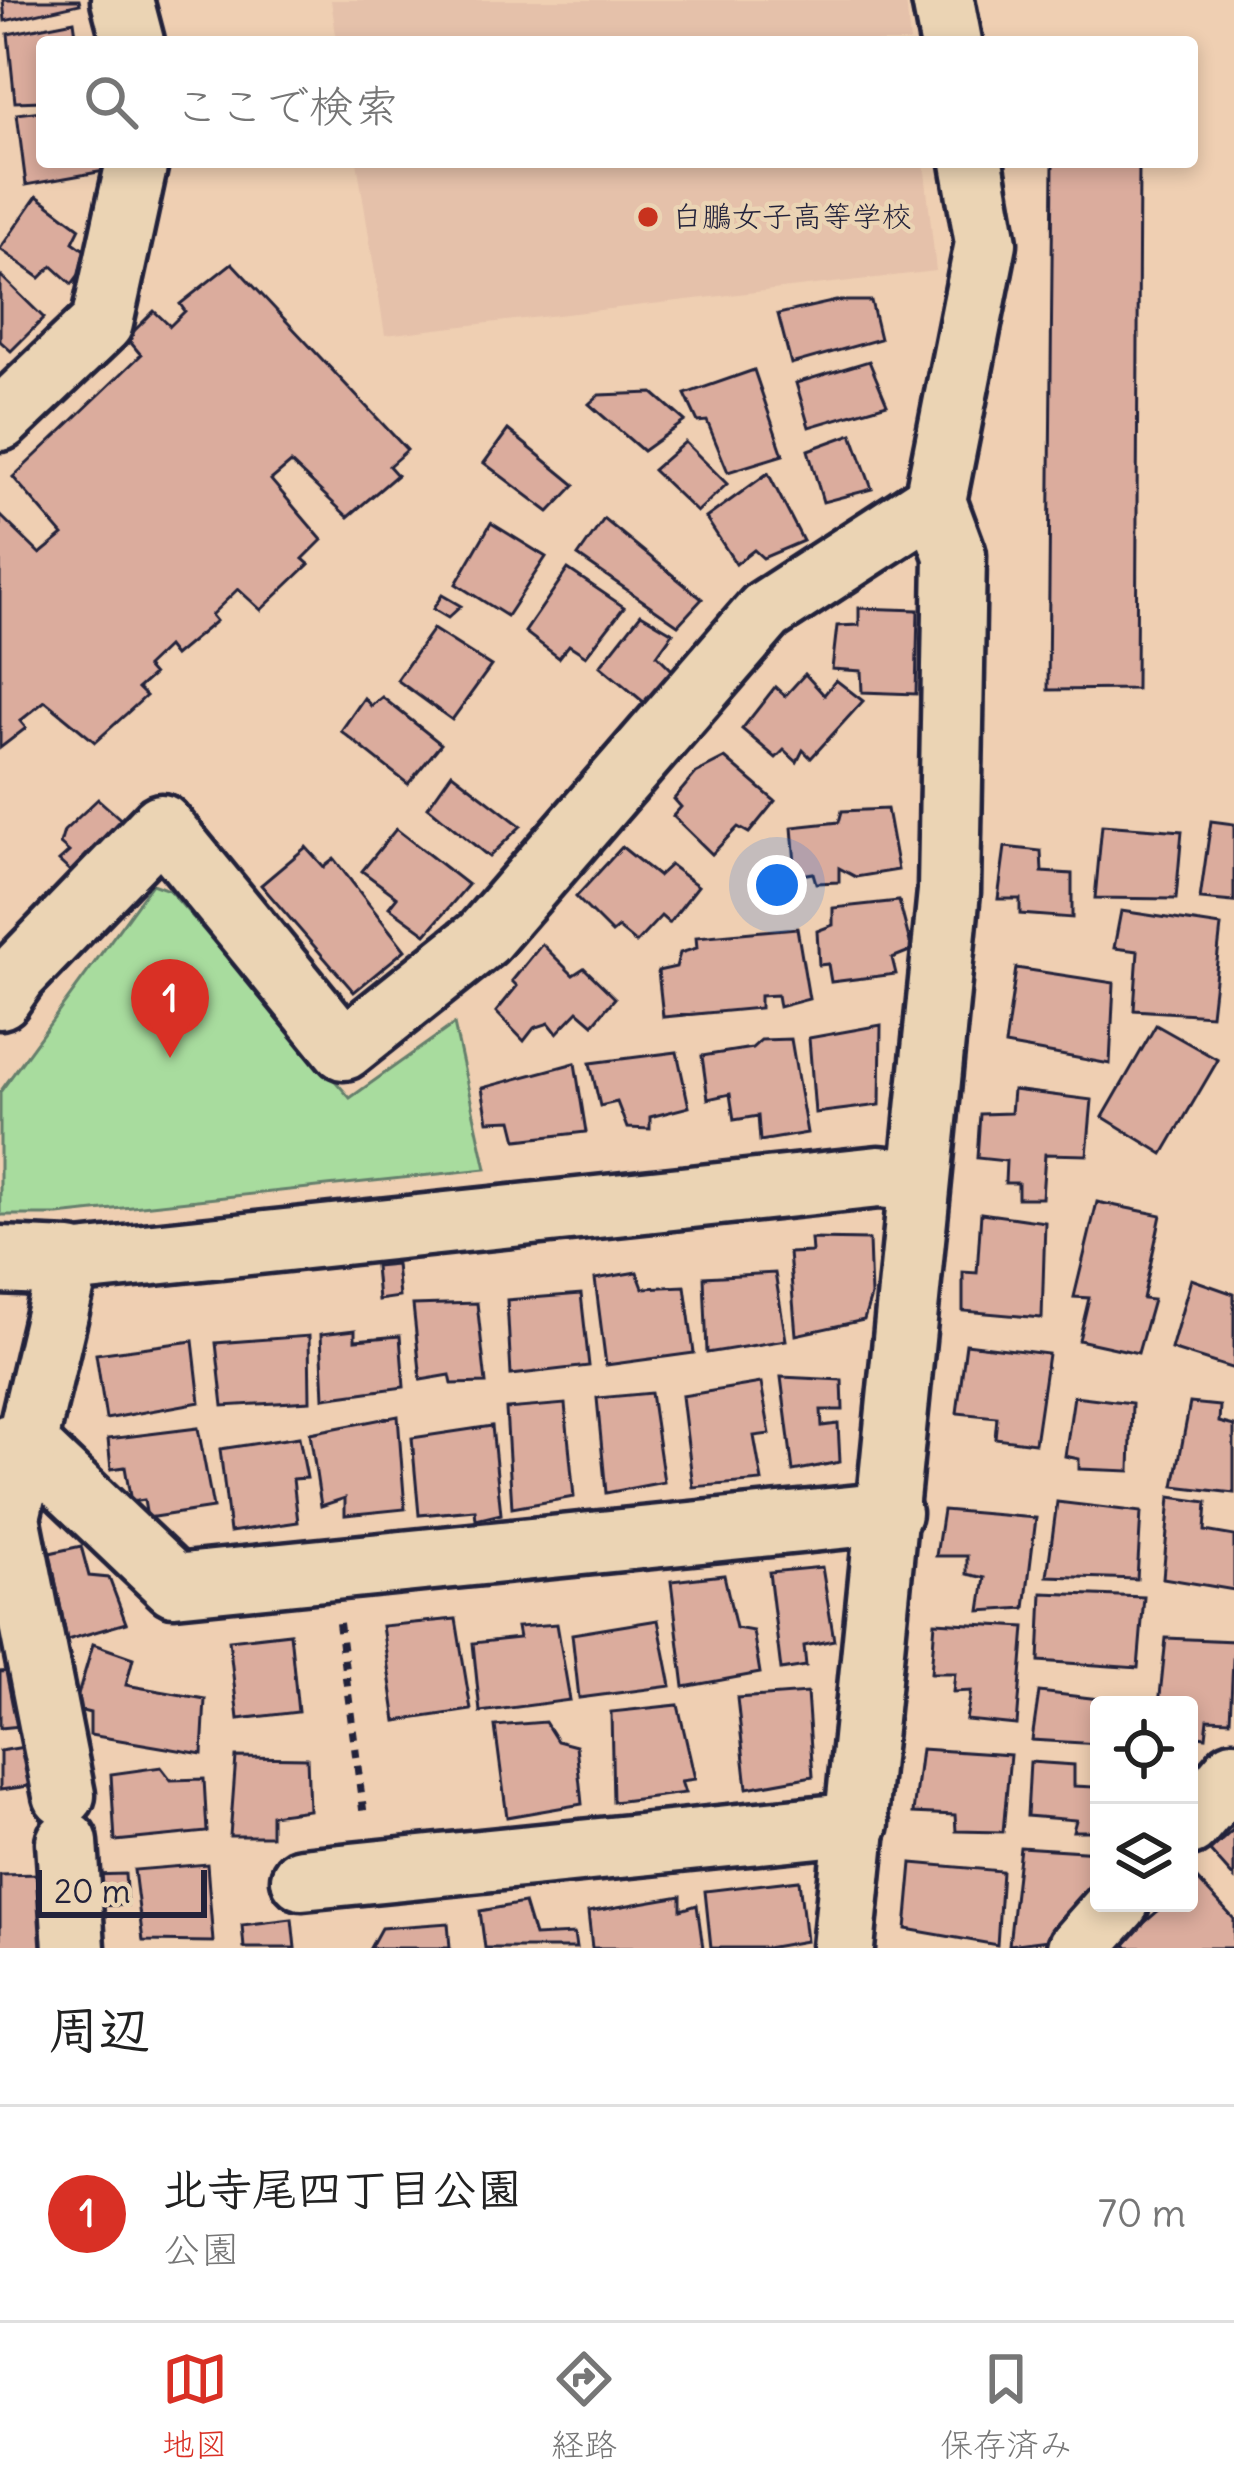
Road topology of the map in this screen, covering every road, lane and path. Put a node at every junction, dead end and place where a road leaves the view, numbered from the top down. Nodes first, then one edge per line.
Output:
1 (122, 0) edge
2 (943, 0) edge
3 (131, 36) edge
4 (950, 36) edge
5 (136, 168) edge
6 (973, 168) edge
7 (0, 420) edge
8 (934, 501) junction
9 (0, 998) edge
10 (917, 1181) junction
11 (0, 1260) edge
12 (69, 1264) junction
13 (12, 1444) edge
14 (890, 1514) junction
15 (331, 1569) junction
16 (1234, 1772) edge
17 (1198, 1814) edge
18 (858, 1823) junction
19 (371, 1872) junction
20 (302, 1879) dead end
21 (1110, 1912) edge
22 (74, 1948) edge
23 (843, 1948) edge
24 (1078, 1948) edge

1 - 3 street
2 - 4 street
5 - 7 street
6 - 8 street
8 - 9 street
8 - 10 street
10 - 12 street
10 - 14 street
11 - 12 street
12 - 13 street
13 - 15 street
13 - 22 street
14 - 15 street
14 - 18 street
15 - 19 path
16 - 17 street
18 - 19 street
18 - 23 street
19 - 20 street
21 - 24 street

